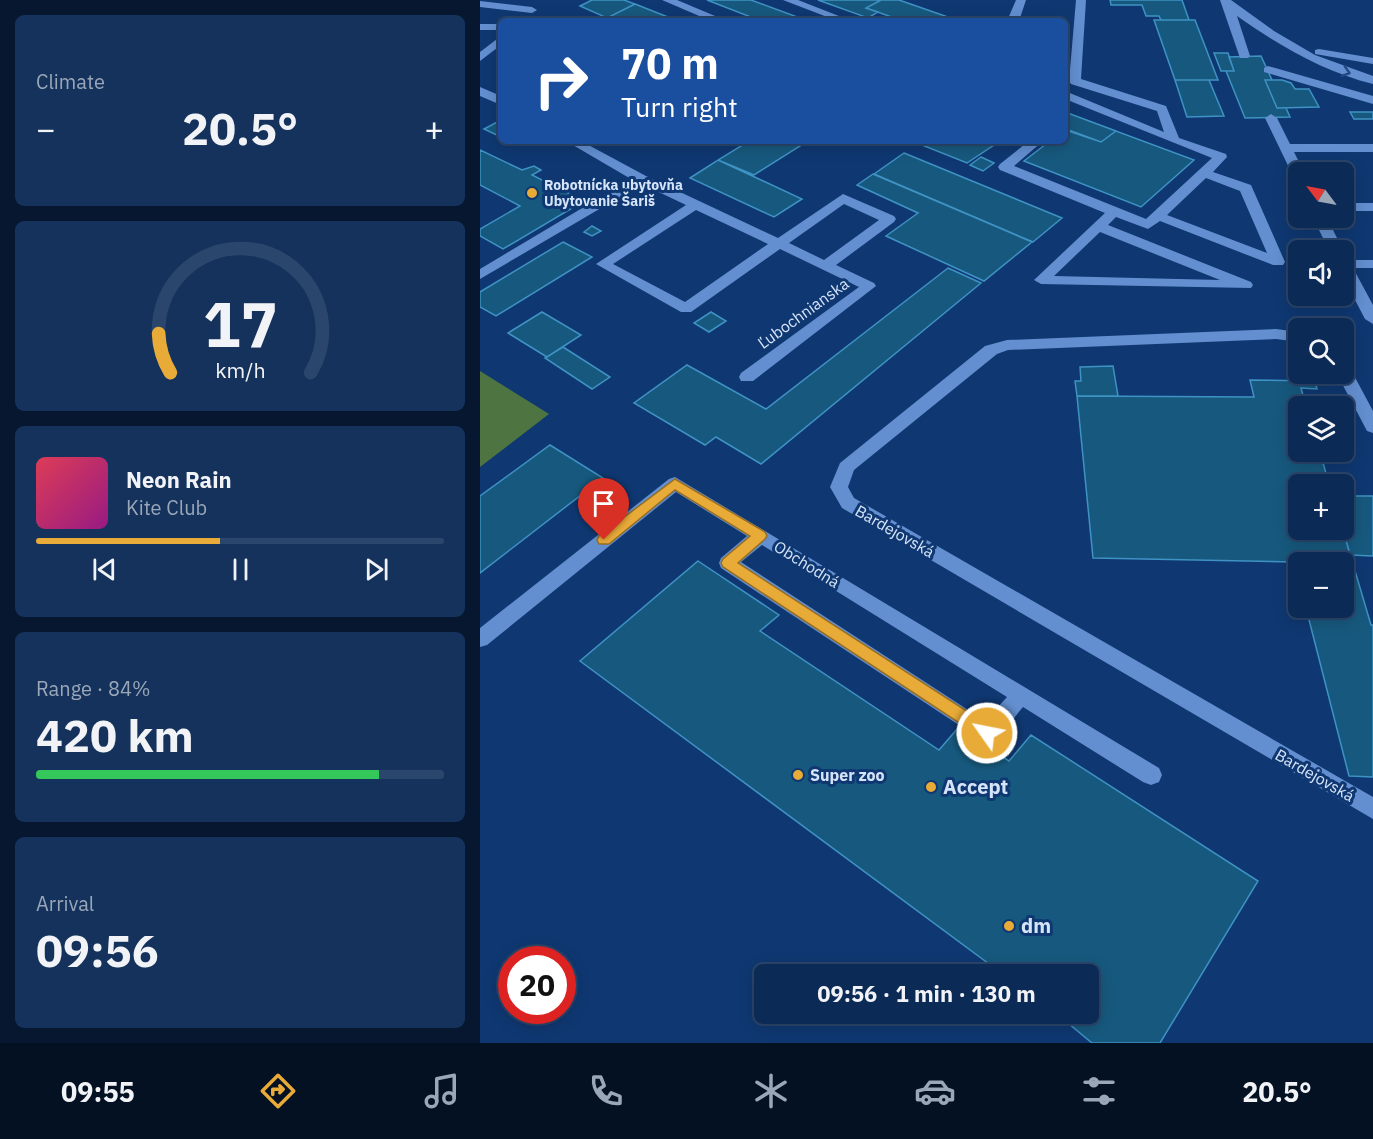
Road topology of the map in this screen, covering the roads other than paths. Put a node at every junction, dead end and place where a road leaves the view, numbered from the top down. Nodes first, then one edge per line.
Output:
1 (541, 0) edge
2 (667, 0) edge
3 (788, 0) edge
4 (1021, 0) edge
5 (1081, 0) edge
6 (1227, 2) edge
7 (480, 4) edge
8 (531, 10) junction
9 (523, 18) edge
10 (713, 18) edge
11 (839, 18) dead end
12 (1015, 18) edge
13 (480, 27) edge
14 (498, 27) edge
15 (498, 42) edge
16 (1283, 44) junction
17 (1244, 56) dead end
18 (480, 58) edge
19 (1373, 61) edge
20 (1268, 70) dead end
21 (1373, 80) edge
22 (1070, 85) edge
23 (480, 92) edge
24 (1068, 96) edge
25 (1373, 99) edge
26 (498, 100) edge
27 (1270, 118) dead end
28 (1174, 140) junction
29 (577, 144) edge
30 (1033, 144) edge
31 (1286, 148) junction
32 (1373, 148) edge
33 (1293, 162) edge
34 (1204, 173) junction
35 (641, 179) junction
36 (695, 205) junction
37 (1354, 207) edge
38 (1373, 207) edge
39 (1115, 211) junction
40 (1158, 216) junction
41 (1099, 226) junction
42 (778, 244) junction
43 (1373, 264) edge
44 (1354, 265) edge
45 (825, 266) junction
46 (480, 275) edge
47 (1354, 284) edge
48 (1373, 319) edge
49 (1288, 336) edge
50 (747, 376) dead end
51 (1350, 384) edge
52 (1373, 428) edge
53 (760, 536) junction
54 (480, 639) edge
55 (1021, 695) junction
56 (1151, 775) dead end
57 (1373, 809) edge

1 - 8 lane
2 - 10 lane
3 - 11 lane
4 - 12 lane
5 - 22 lane
6 - 16 lane
6 - 17 lane
7 - 8 lane
8 - 9 lane
13 - 14 lane
15 - 18 lane
16 - 19 lane
16 -> 21 lane
20 - 25 lane
22 - 28 lane
23 - 26 lane
24 - 28 lane
27 - 31 lane
28 - 34 lane
29 - 35 lane, Ľubochnianska
30 - 39 lane
31 - 32 lane
31 - 33 lane
34 - 40 lane
34 - 40 lane
35 - 36 lane, Ľubochnianska
35 - 46 lane
36 - 42 lane, Ľubochnianska
36 - 42 lane, Ľubochnianska
37 - 38 lane
39 - 40 lane
39 - 41 lane
41 - 41 lane
42 - 45 lane, Ľubochnianska
42 - 45 lane, Ľubochnianska
43 - 44 lane
45 - 50 lane, Ľubochnianska
47 - 48 lane
49 - 57 lane, Bardejovská
51 - 52 lane
53 - 54 lane, Obchodná
53 - 55 lane, Obchodná
53 - 55 lane
55 - 56 lane, Obchodná

